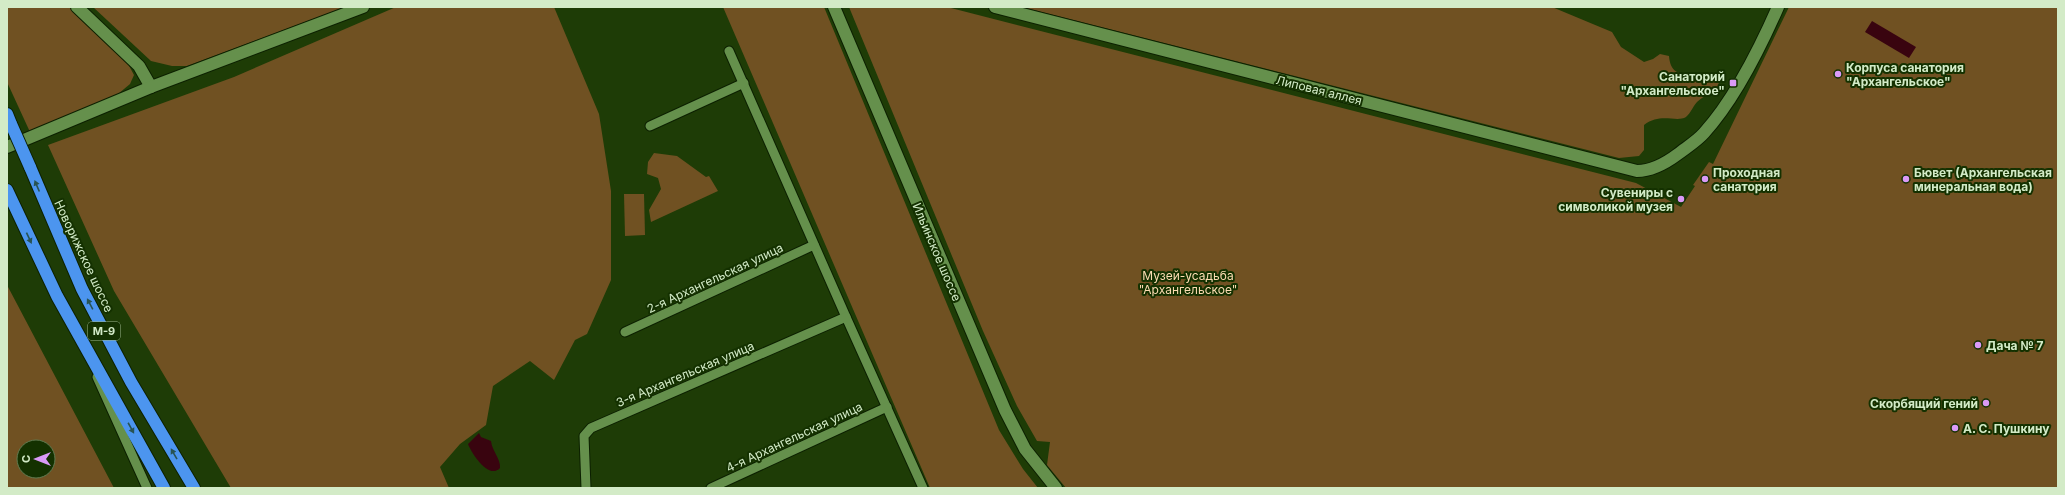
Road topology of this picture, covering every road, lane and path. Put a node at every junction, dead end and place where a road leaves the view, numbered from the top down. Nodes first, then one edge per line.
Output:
1 (77, 7) edge
2 (363, 7) edge
3 (834, 7) edge
4 (995, 7) edge
5 (1778, 7) edge
6 (729, 51) dead end
7 (744, 83) junction
8 (151, 87) junction
9 (9, 118) edge
10 (650, 126) dead end
11 (7, 147) edge
12 (7, 190) edge
13 (814, 245) junction
14 (846, 317) junction
15 (625, 332) dead end
16 (78, 333) junction
17 (887, 407) junction
18 (147, 488) edge
19 (164, 488) edge
20 (194, 488) edge
21 (586, 488) edge
22 (711, 488) edge
23 (923, 488) edge
24 (1056, 488) edge

1 - 8 street
2 - 8 street
3 - 24 street, Ильинское шоссе
4 - 5 street, Липовая аллея
6 - 7 street
7 - 10 street
7 - 13 street
8 - 11 street
20 -> 9 highway, Новорижское шоссе / М-9, bridge
12 -> 16 highway, М-9
13 - 14 street
13 - 15 street, 2-я Архангельская улица
14 - 17 street
14 - 21 street, 3-я Архангельская улица
16 - 18 street
16 -> 19 highway, М-9
17 - 22 street, 4-я Архангельская улица
17 - 23 street

